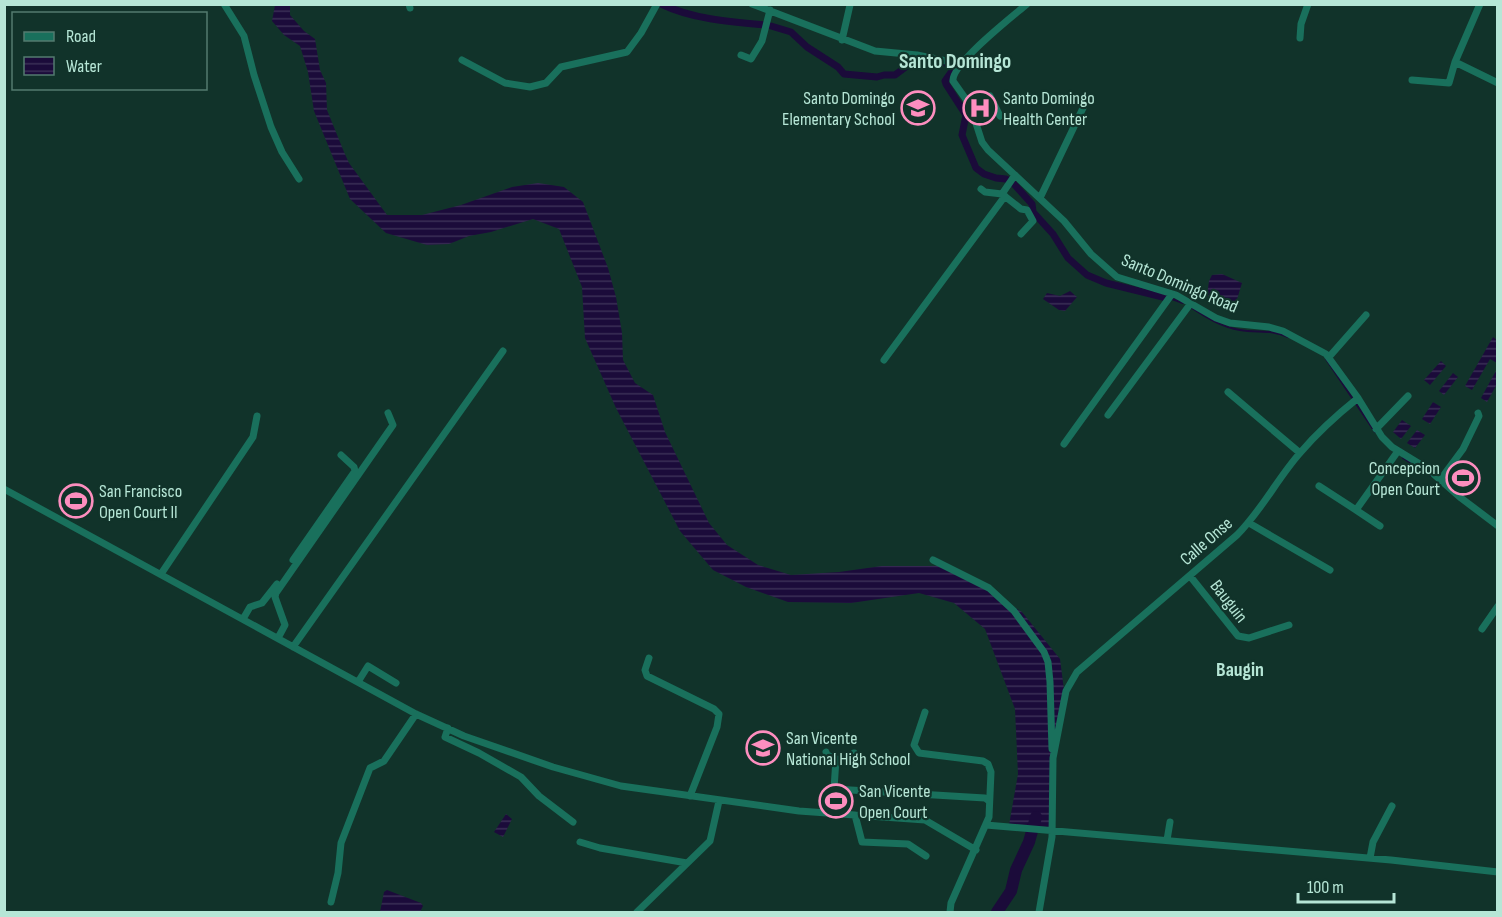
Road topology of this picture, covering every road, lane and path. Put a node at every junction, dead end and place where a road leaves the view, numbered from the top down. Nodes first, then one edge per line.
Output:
1 (224, 4) edge
2 (657, 4) edge
3 (752, 4) edge
4 (780, 4) edge
5 (1027, 4) edge
6 (1308, 4) edge
7 (1480, 4) edge
8 (850, 5) edge
9 (773, 11) junction
10 (1300, 38) dead end
11 (842, 40) junction
12 (741, 55) dead end
13 (462, 60) dead end
14 (1455, 62) junction
15 (961, 63) junction
16 (1412, 80) dead end
17 (1497, 83) edge
18 (970, 105) junction
19 (1083, 108) dead end
20 (1000, 116) dead end
21 (299, 179) dead end
22 (1012, 180) junction
23 (981, 189) dead end
24 (1003, 195) junction
25 (1040, 198) junction
26 (1021, 234) dead end
27 (1172, 294) junction
28 (1191, 303) junction
29 (1366, 315) dead end
30 (503, 351) dead end
31 (1329, 357) junction
32 (884, 360) dead end
33 (1228, 392) dead end
34 (1408, 396) dead end
35 (1355, 400) junction
36 (388, 413) dead end
37 (1478, 413) dead end
38 (1108, 415) dead end
39 (257, 416) dead end
40 (1376, 429) junction
41 (1064, 444) dead end
42 (1300, 453) junction
43 (1397, 453) junction
44 (341, 455) dead end
45 (1440, 480) junction
46 (1319, 486) dead end
47 (4, 489) edge
48 (1356, 510) junction
49 (1249, 523) junction
50 (1380, 526) dead end
51 (1497, 526) edge
52 (933, 560) dead end
53 (1330, 570) dead end
54 (160, 574) junction
55 (1190, 576) junction
56 (1497, 606) edge
57 (243, 619) junction
58 (1289, 625) dead end
59 (1482, 628) dead end
60 (278, 638) junction
61 (293, 647) junction
62 (649, 658) dead end
63 (358, 682) junction
64 (396, 683) dead end
65 (925, 712) dead end
66 (416, 714) junction
67 (448, 728) junction
68 (826, 752) dead end
69 (854, 753) dead end
70 (1053, 758) junction
71 (836, 759) junction
72 (690, 796) junction
73 (719, 801) junction
74 (989, 801) junction
75 (1392, 806) dead end
76 (855, 815) junction
77 (573, 822) dead end
78 (1170, 822) dead end
79 (986, 825) junction
80 (1052, 831) junction
81 (1167, 840) junction
82 (580, 842) dead end
83 (975, 850) junction
84 (926, 856) dead end
85 (1370, 858) junction
86 (687, 864) junction
87 (1497, 872) edge
88 (331, 902) dead end
89 (637, 912) edge
90 (950, 912) edge
91 (1039, 912) edge

1 - 21 street
2 - 13 street
3 - 9 street
4 - 9 street
5 - 15 street
6 - 10 street
7 - 14 street
8 - 11 street
9 - 11 street
9 - 12 street
11 - 15 street
14 - 16 street
14 - 17 street
15 - 18 street, Santo Domingo Road
18 - 20 street
18 - 22 street, Santo Domingo Road
19 - 25 street
22 - 24 street
22 - 25 street, Santo Domingo Road
23 - 24 street
24 - 26 street
24 - 32 street
25 - 27 street, Santo Domingo Road
27 - 28 street, Santo Domingo Road
27 - 41 street
28 - 31 street, Santo Domingo Road
28 - 38 street
29 - 31 street
30 - 61 street
31 - 35 street, Santo Domingo Road
33 - 42 street
34 - 40 street
35 - 40 street, Santo Domingo Road
35 - 42 street, Calle Onse
36 - 60 street
37 - 45 street
39 - 54 street
40 - 43 street, Santo Domingo Road
42 - 49 street, Calle Onse
43 - 45 street, Santo Domingo Road
43 - 48 street
44 - 57 street
45 - 51 street, Santo Domingo Road
46 - 48 street
47 - 54 street
48 - 50 street
49 - 53 street
49 - 55 street, Calle Onse
52 - 70 street
54 - 57 street
55 - 58 street, Bauguin
55 - 70 street, Calle Onse
56 - 59 street
57 - 60 street
60 - 61 street
61 - 63 street
62 - 72 street
63 - 64 street
63 - 66 street
65 - 74 street
66 - 67 street
66 - 88 street
67 - 72 street
67 - 77 street
68 - 71 street
69 - 71 street
70 - 80 street
71 - 74 street
72 - 73 street
73 - 76 street
73 - 86 street
74 - 79 street
75 - 85 street
76 - 83 street
76 - 84 street
78 - 81 street
79 - 80 street
79 - 83 street
80 - 81 street
80 - 91 street
81 - 85 street
82 - 86 street
83 - 90 street
85 - 87 street
86 - 89 street

